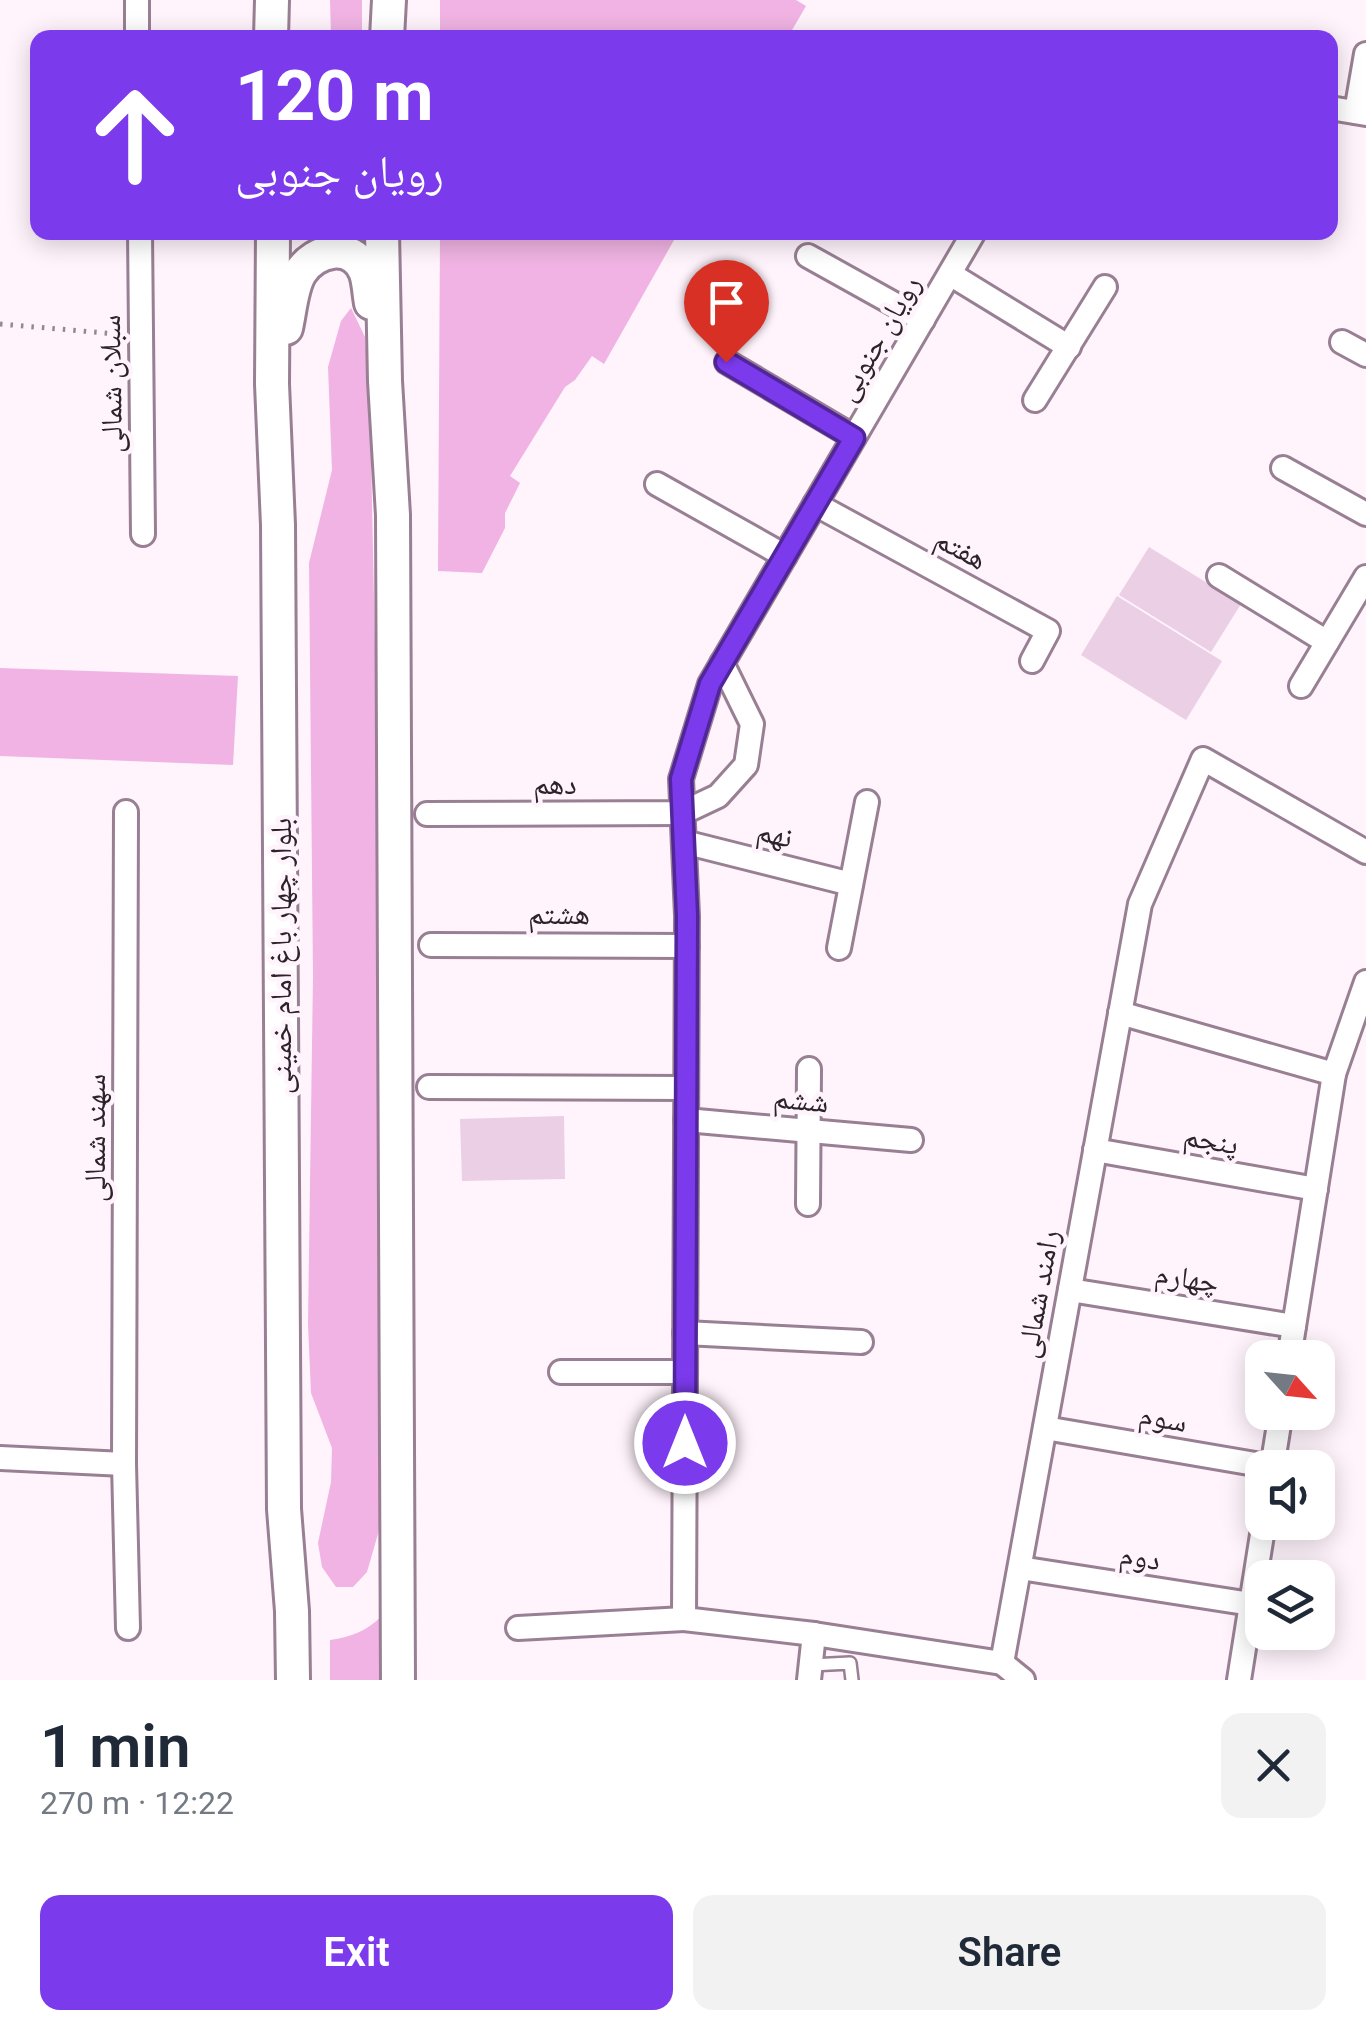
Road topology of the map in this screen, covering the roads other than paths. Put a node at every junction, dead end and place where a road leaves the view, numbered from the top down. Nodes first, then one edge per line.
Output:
1 (137, 0) edge
2 (272, 0) edge
3 (389, 0) edge
4 (137, 30) edge
5 (271, 30) edge
6 (387, 30) edge
7 (1366, 54) edge
8 (1361, 113) edge
9 (140, 240) edge
10 (273, 240) edge
11 (382, 240) edge
12 (969, 240) edge
13 (808, 256) dead end
14 (950, 274) junction
15 (1104, 288) dead end
16 (923, 320) junction
17 (1342, 342) dead end
18 (1069, 347) junction
19 (1366, 355) edge
20 (726, 362) dead end
21 (384, 381) junction
22 (272, 384) junction
23 (1035, 400) dead end
24 (854, 438) junction
25 (1283, 468) dead end
26 (657, 484) dead end
27 (815, 504) junction
28 (1366, 514) edge
29 (143, 534) dead end
30 (785, 556) junction
31 (1219, 576) dead end
32 (1366, 577) edge
33 (1327, 642) junction
34 (1032, 661) dead end
35 (722, 663) junction
36 (1300, 686) dead end
37 (868, 802) dead end
38 (126, 812) dead end
39 (682, 813) junction
40 (428, 814) dead end
41 (684, 842) junction
42 (1366, 852) edge
43 (852, 884) junction
44 (431, 946) dead end
45 (687, 946) junction
46 (839, 948) dead end
47 (1366, 982) edge
48 (1120, 1013) junction
49 (810, 1069) dead end
50 (1334, 1074) junction
51 (429, 1087) dead end
52 (686, 1088) junction
53 (686, 1120) junction
54 (809, 1130) junction
55 (911, 1140) dead end
56 (1095, 1150) junction
57 (1316, 1189) junction
58 (808, 1204) dead end
59 (1070, 1290) junction
60 (1294, 1326) junction
61 (686, 1333) junction
62 (1292, 1340) edge
63 (862, 1342) dead end
64 (562, 1372) dead end
65 (685, 1372) junction
66 (1045, 1428) junction
67 (0, 1458) edge
68 (1245, 1462) edge
69 (124, 1464) junction
70 (1020, 1568) junction
71 (1245, 1603) edge
72 (684, 1619) junction
73 (128, 1628) dead end
74 (518, 1628) dead end
75 (814, 1634) junction
76 (1245, 1642) edge
77 (852, 1661) edge
78 (1002, 1664) junction
79 (810, 1672) edge
80 (292, 1680) edge
81 (398, 1680) edge
82 (1023, 1680) edge
83 (1239, 1680) edge

1 - 4 street
2 - 5 main road
3 - 6 main road
7 - 8 street
9 - 29 street, سبلان شمالی
10 - 22 main road, بلوار چهار باغ امام خمینی
11 - 21 main road
12 - 14 street, رویان جنوبی
13 - 16 street
14 - 16 street, رویان جنوبی
14 - 18 street
15 - 18 street
16 - 24 street, رویان جنوبی
17 - 19 street
18 - 23 street
20 - 24 street
21 - 22 main road
21 - 81 main road
22 - 80 main road, بلوار چهار باغ امام خمینی
24 - 27 street, رویان جنوبی
25 - 28 street
26 - 30 street
27 - 30 street, رویان جنوبی
27 - 34 street, هفتم
30 - 35 street, رویان جنوبی
31 - 33 street
32 - 33 street
33 - 36 street
35 - 39 street, رویان جنوبی
35 - 39 street
37 - 43 street
38 - 69 street, سهند شمالی
39 - 40 street, دهم
39 - 41 street, رویان جنوبی
41 - 43 street, نهم
41 - 45 street, رویان جنوبی
42 - 48 street, رامند شمالی
43 - 46 street
44 - 45 street, هشتم
45 - 52 street, رویان جنوبی
47 - 50 street
48 - 50 street
48 - 56 street, رامند شمالی
49 - 54 street
50 - 57 street
51 - 52 street
52 - 53 street, رویان جنوبی
53 - 54 street, ششم
53 - 61 street, رویان جنوبی
54 - 55 street, ششم
54 - 58 street
56 - 57 street, پنجم
56 - 59 street, رامند شمالی
57 - 60 street
59 - 60 street, چهارم
59 - 66 street, رامند شمالی
60 - 62 street
61 - 63 street
61 - 65 street, رویان جنوبی
64 - 65 street
65 - 72 street, رویان جنوبی
66 - 68 street, سوم
66 - 70 street, رامند شمالی
67 - 69 street
69 - 73 street, سهند شمالی
70 - 71 street, دوم
70 - 78 street, رامند شمالی
72 - 74 street
72 - 75 street
75 - 77 street
75 - 79 street
76 - 83 street
77 - 78 street
77 - 79 lane
78 - 82 street

